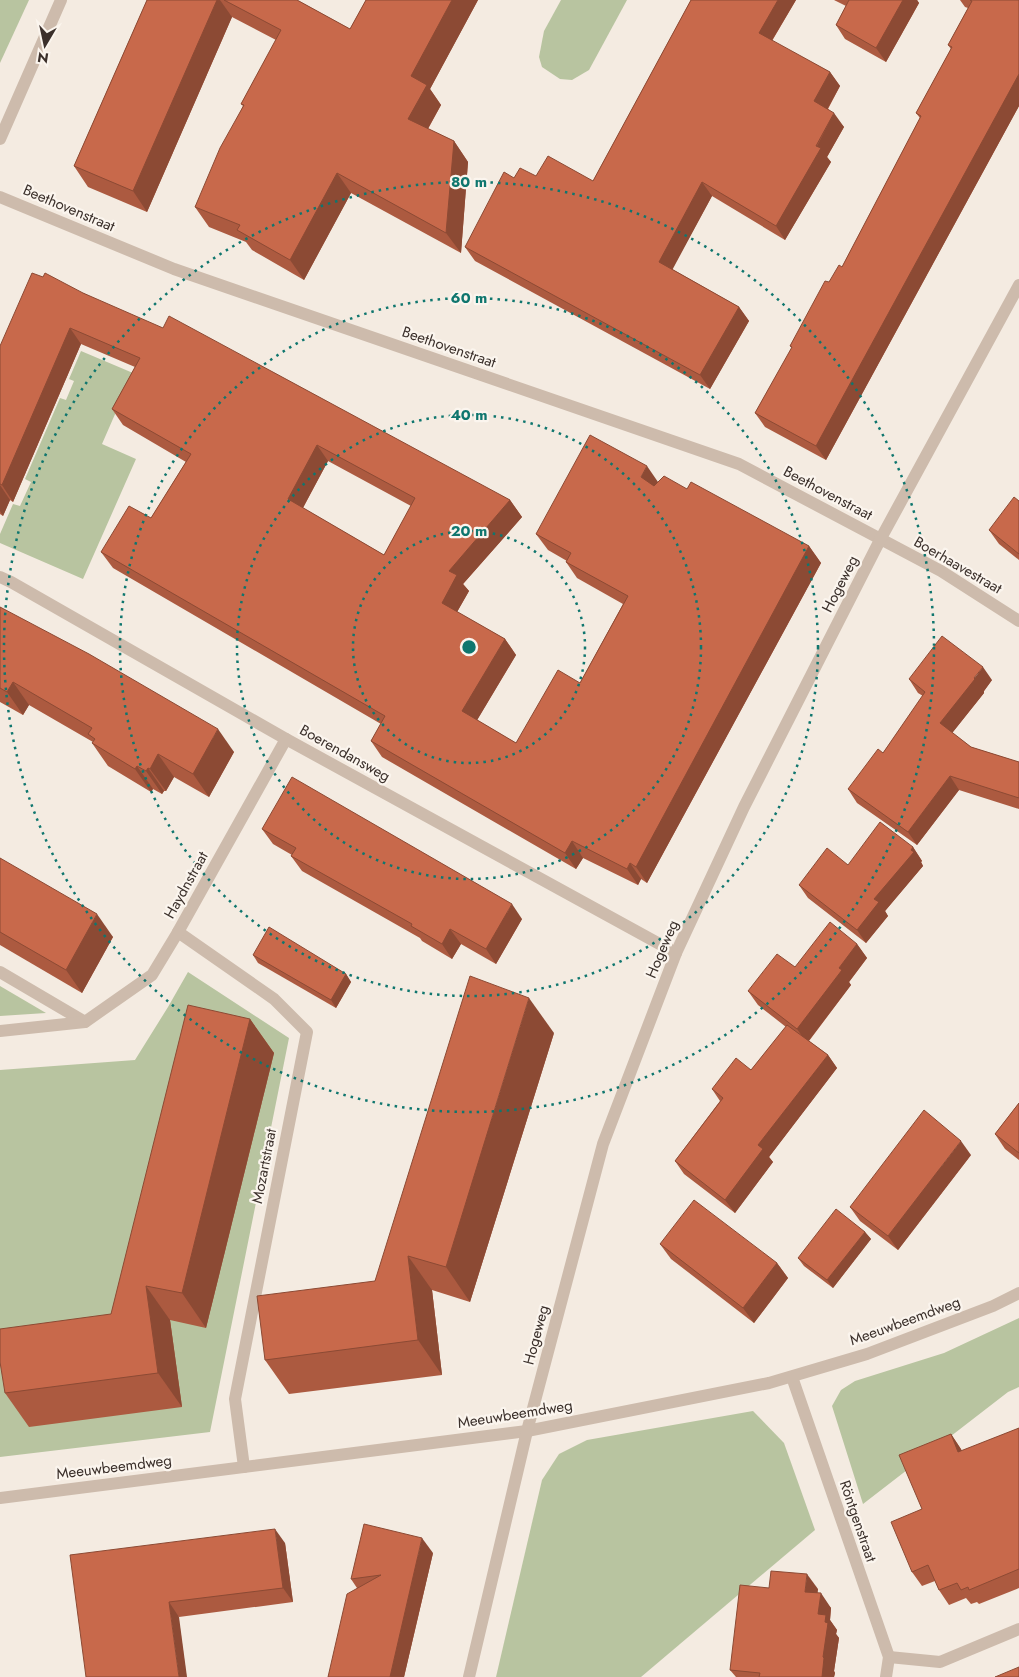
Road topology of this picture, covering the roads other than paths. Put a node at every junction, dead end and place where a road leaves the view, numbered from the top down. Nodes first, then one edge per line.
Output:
1 (61, 0) edge
2 (0, 139) edge
3 (0, 197) edge
4 (1019, 285) edge
5 (880, 540) junction
6 (0, 577) edge
7 (1019, 621) edge
8 (286, 739) junction
9 (178, 932) junction
10 (676, 953) junction
11 (0, 972) edge
12 (86, 1022) junction
13 (0, 1031) edge
14 (1019, 1293) edge
15 (792, 1377) junction
16 (528, 1431) junction
17 (244, 1467) junction
18 (0, 1498) edge
19 (1019, 1629) edge
20 (889, 1657) junction
21 (469, 1677) edge
22 (886, 1677) edge

1 - 2 street
3 - 5 street, Beethovenstraat
4 - 5 street, Hogeweg
5 - 7 street, Boerhaavestraat
5 - 10 street, Hogeweg
6 - 8 street, Boerendansweg
8 - 9 street, Haydnstraat
8 - 10 street, Boerendansweg
9 - 12 street, Haydnstraat
9 - 17 street, Mozartstraat
10 - 16 street, Hogeweg
11 - 12 street
12 - 13 street, Haydnstraat
14 - 15 street, Meeuwbeemdweg
15 - 16 street, Meeuwbeemdweg
15 - 20 street, Röntgenstraat
16 - 17 street, Meeuwbeemdweg
16 - 21 street, Hogeweg
17 - 18 street, Meeuwbeemdweg
19 - 20 street
20 - 22 street, Röntgenstraat

